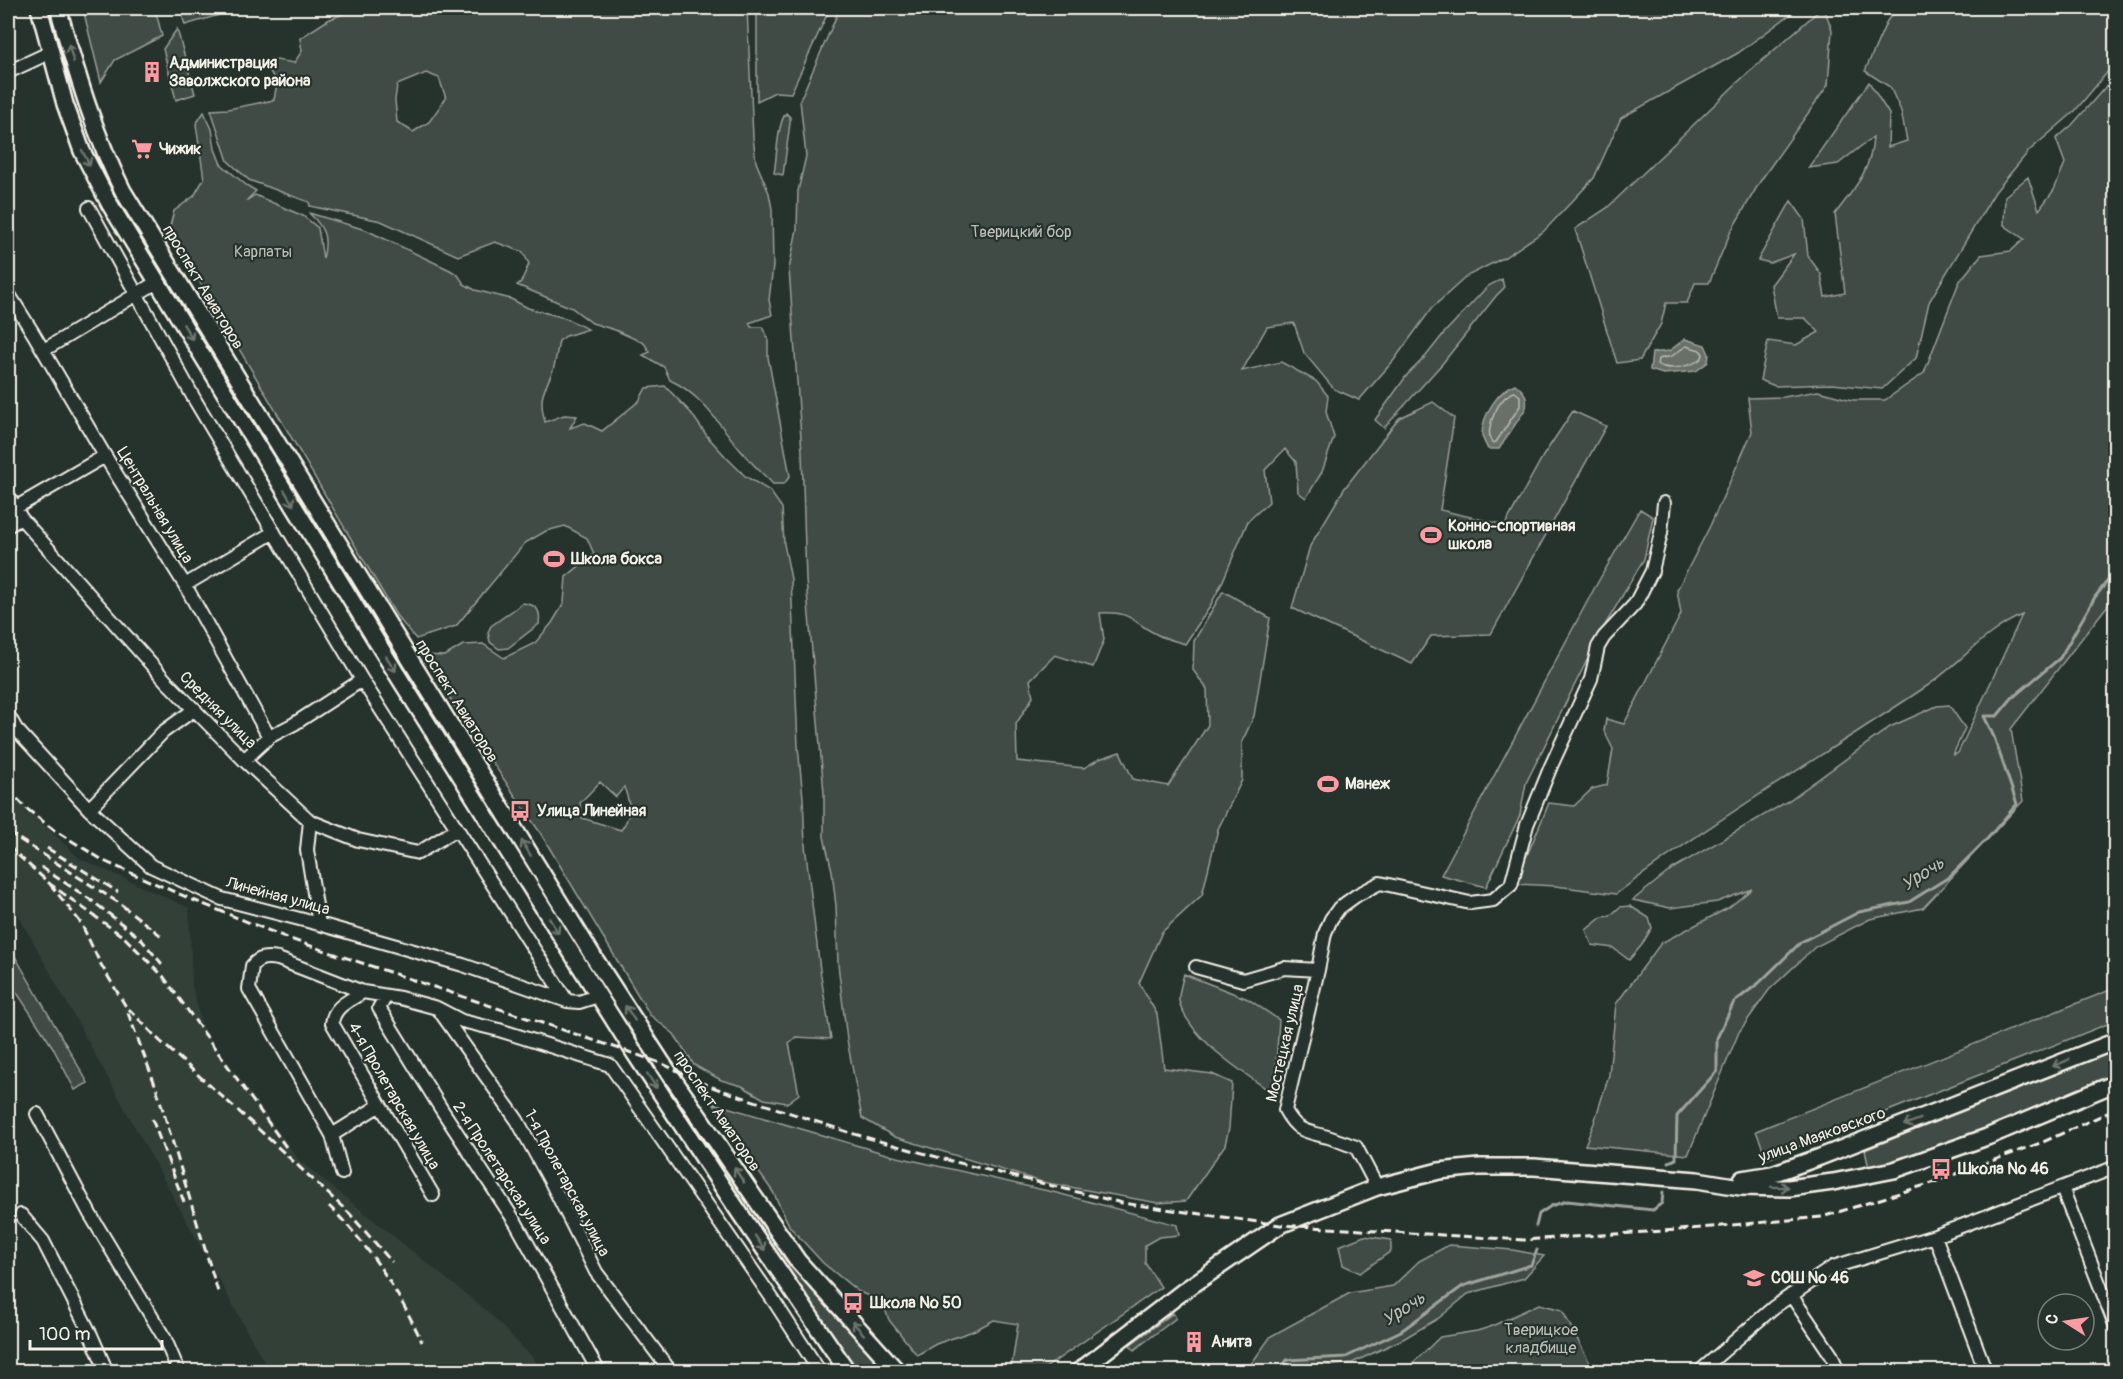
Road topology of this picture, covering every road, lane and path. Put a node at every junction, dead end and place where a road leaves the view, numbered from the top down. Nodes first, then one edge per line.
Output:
1 (58, 8) edge
2 (44, 9) edge
3 (51, 52) junction
4 (8, 72) edge
5 (84, 98) junction
6 (65, 104) junction
7 (88, 208) dead end
8 (157, 282) junction
9 (8, 293) edge
10 (136, 295) junction
11 (44, 350) junction
12 (105, 456) junction
13 (8, 495) edge
14 (1664, 504) dead end
15 (18, 513) junction
16 (8, 526) edge
17 (274, 532) junction
18 (185, 585) junction
19 (362, 680) junction
20 (195, 709) junction
21 (8, 715) edge
22 (269, 737) junction
23 (244, 760) junction
24 (89, 809) junction
25 (310, 821) junction
26 (457, 829) junction
27 (319, 924) junction
28 (1196, 967) dead end
29 (1318, 970) junction
30 (363, 992) junction
31 (386, 996) junction
32 (598, 996) junction
33 (567, 1001) junction
34 (437, 1008) junction
35 (2115, 1041) edge
36 (2115, 1083) edge
37 (380, 1105) junction
38 (37, 1114) dead end
39 (332, 1135) junction
40 (1824, 1156) junction
41 (2115, 1167) edge
42 (342, 1173) dead end
43 (1833, 1182) junction
44 (1722, 1183) junction
45 (1377, 1187) junction
46 (2062, 1188) junction
47 (433, 1195) dead end
48 (21, 1215) dead end
49 (1935, 1236) junction
50 (1791, 1295) junction
51 (2115, 1327) edge
52 (107, 1371) edge
53 (179, 1371) edge
54 (599, 1371) edge
55 (671, 1371) edge
56 (820, 1371) edge
57 (848, 1371) edge
58 (898, 1371) edge
59 (1078, 1371) edge
60 (1699, 1371) edge
61 (1838, 1371) edge
62 (1986, 1371) edge

5 -> 1 main road, проспект Авиаторов
2 - 3 main road
3 - 4 street
3 - 6 main road
5 - 6 street
58 -> 5 main road, проспект Авиаторов
6 -> 8 main road
7 - 10 street
8 - 10 street
8 -> 32 main road
9 - 11 street, Центральная улица
10 - 11 street
10 - 17 street
11 - 12 street, Центральная улица
12 - 15 street
12 - 18 street, Центральная улица
13 - 15 street, Средняя улица
14 - 29 street, Мостецкая улица
15 - 16 street
15 - 20 street, Средняя улица
17 - 18 street
17 - 19 street
18 - 22 street, Центральная улица
19 - 22 street
19 - 26 street
20 - 23 street, Средняя улица
20 - 24 street
21 - 24 street, Линейная улица
22 - 23 street
23 - 25 street, Средняя улица
24 - 27 street, Линейная улица
25 - 26 street, Средняя улица
25 - 27 street
26 - 33 street
27 - 33 street, Линейная улица
28 - 29 street
29 - 45 street, Мостецкая улица
30 - 31 street
30 - 37 street, 4-я Пролетарская улица
30 - 39 street
31 - 34 street
31 - 54 street, 2-я Пролетарская улица
32 - 33 street, Линейная улица
32 -> 57 main road
34 - 55 street, 1-я Пролетарская улица
34 - 56 street
35 -> 40 main road, улица Маяковского
36 - 43 main road, улица Маяковского
37 - 39 street
37 - 47 street, 4-я Пролетарская улица
38 - 53 street
39 - 42 street
40 - 43 main road
40 - 44 main road, улица Маяковского
41 - 46 street
44 -> 43 main road, улица Маяковского
44 - 45 main road
45 - 59 main road
46 - 49 street
46 - 51 street
48 - 52 street
49 - 50 street
49 - 62 street
50 - 60 street
50 - 61 street

